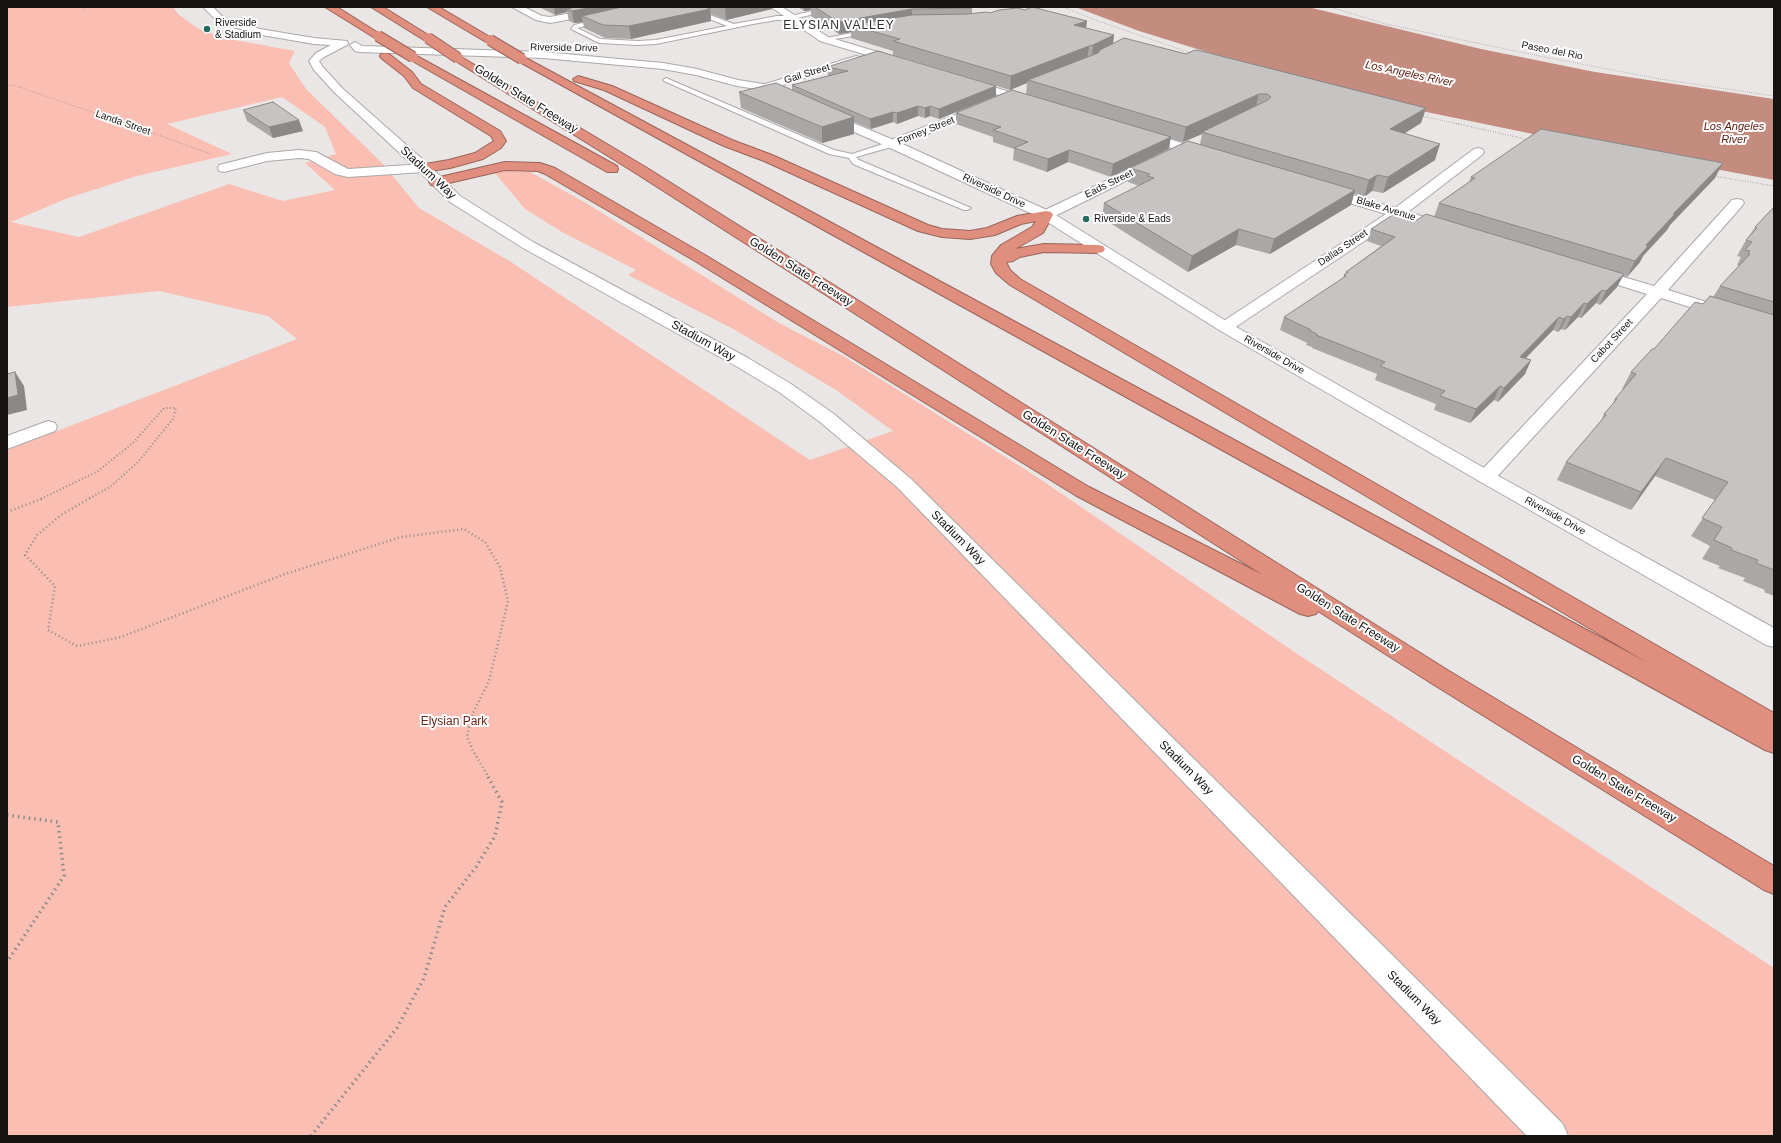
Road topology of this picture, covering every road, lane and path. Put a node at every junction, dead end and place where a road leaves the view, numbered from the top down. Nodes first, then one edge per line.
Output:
1 (82, 7) edge
2 (208, 7) edge
3 (319, 7) edge
4 (330, 7) edge
5 (376, 7) edge
6 (432, 7) edge
7 (517, 7) edge
8 (619, 7) edge
9 (683, 7) edge
10 (776, 7) edge
11 (838, 7) edge
12 (1063, 7) edge
13 (1330, 7) edge
14 (86, 10) dead end
15 (790, 18) junction
16 (607, 20) edge
17 (733, 26) junction
18 (871, 32) edge
19 (824, 39) junction
20 (342, 43) junction
21 (355, 45) junction
22 (575, 47) dead end
23 (590, 48) dead end
24 (647, 53) dead end
25 (872, 54) junction
26 (1197, 55) edge
27 (909, 65) edge
28 (542, 69) junction
29 (743, 73) dead end
30 (953, 78) edge
31 (666, 80) dead end
32 (7, 85) edge
33 (766, 87) junction
34 (1027, 90) edge
35 (1012, 96) junction
36 (1774, 96) edge
37 (801, 105) edge
38 (1042, 105) edge
39 (815, 111) edge
40 (1420, 116) edge
41 (1132, 132) edge
42 (1533, 140) edge
43 (1197, 141) edge
44 (892, 144) junction
45 (1184, 148) junction
46 (1478, 152) dead end
47 (852, 156) junction
48 (1222, 159) edge
49 (239, 164) junction
50 (224, 168) dead end
51 (430, 175) junction
52 (1711, 176) edge
53 (624, 177) dead end
54 (1774, 186) edge
55 (1313, 187) edge
56 (652, 192) dead end
57 (1737, 203) dead end
58 (967, 208) dead end
59 (1397, 213) junction
60 (1046, 215) junction
61 (731, 228) junction
62 (1457, 231) edge
63 (1098, 249) junction
64 (999, 264) junction
65 (1576, 267) edge
66 (1658, 292) junction
67 (1225, 327) junction
68 (1774, 328) edge
69 (48, 427) dead end
70 (7, 443) edge
71 (1486, 477) junction
72 (7, 512) edge
73 (1774, 639) edge
74 (1440, 677) junction
75 (1774, 725) edge
76 (1774, 743) edge
77 (7, 814) edge
78 (1774, 881) edge
79 (7, 962) edge
80 (311, 1136) edge
81 (1551, 1136) edge

1 - 14 path
2 - 20 main road, Riverside Drive
3 - 51 highway
4 - 53 highway, bridge
5 - 61 highway, Golden State Freeway, bridge
6 - 28 highway, bridge
7 - 8 main road
9 - 17 lane
10 - 15 main road
11 - 15 lane
12 - 26 path
13 - 36 path, Paseo del Rio
15 - 17 lane
15 - 19 main road
16 - 17 lane
18 - 19 lane
19 - 25 main road
20 - 21 main road, Riverside Drive
20 - 51 main road, Stadium Way
21 - 22 main road, Riverside Drive
21 - 33 main road, Riverside Drive
23 - 24 main road, Riverside Drive
25 - 27 main road
25 - 33 main road, Gail Street
28 - 60 highway
28 - 76 highway
29 - 33 main road, Riverside Drive
30 - 35 main road
31 - 47 lane
32 - 49 path, Landa Street
33 - 37 main road, Riverside Drive
34 - 35 main road, Forney Street
35 - 38 main road
35 - 44 main road, Forney Street
39 - 44 main road, Riverside Drive
40 - 42 path
41 - 45 main road
43 - 45 main road, Eads Street
44 - 47 lane
44 - 60 main road, Riverside Drive
45 - 48 main road
45 - 60 main road, Eads Street
46 - 59 main road, Dallas Street
47 - 58 lane
49 - 50 main road
49 - 51 main road
51 - 74 highway
51 - 81 main road, Stadium Way
52 - 54 path
55 - 59 main road, Blake Avenue
56 - 61 highway
57 - 66 main road, Cabot Street
59 - 62 main road, Blake Avenue
59 - 67 main road, Dallas Street
60 - 63 main road, Riverside Drive
60 - 64 highway
61 - 74 highway, Golden State Freeway
63 - 64 highway
63 - 67 main road, Riverside Drive
64 - 75 highway
65 - 66 main road
66 - 68 main road
66 - 71 main road, Cabot Street
67 - 71 main road, Riverside Drive
69 - 70 main road
71 - 73 main road, Riverside Drive
72 - 80 path
74 - 78 highway, Golden State Freeway
77 - 79 path

